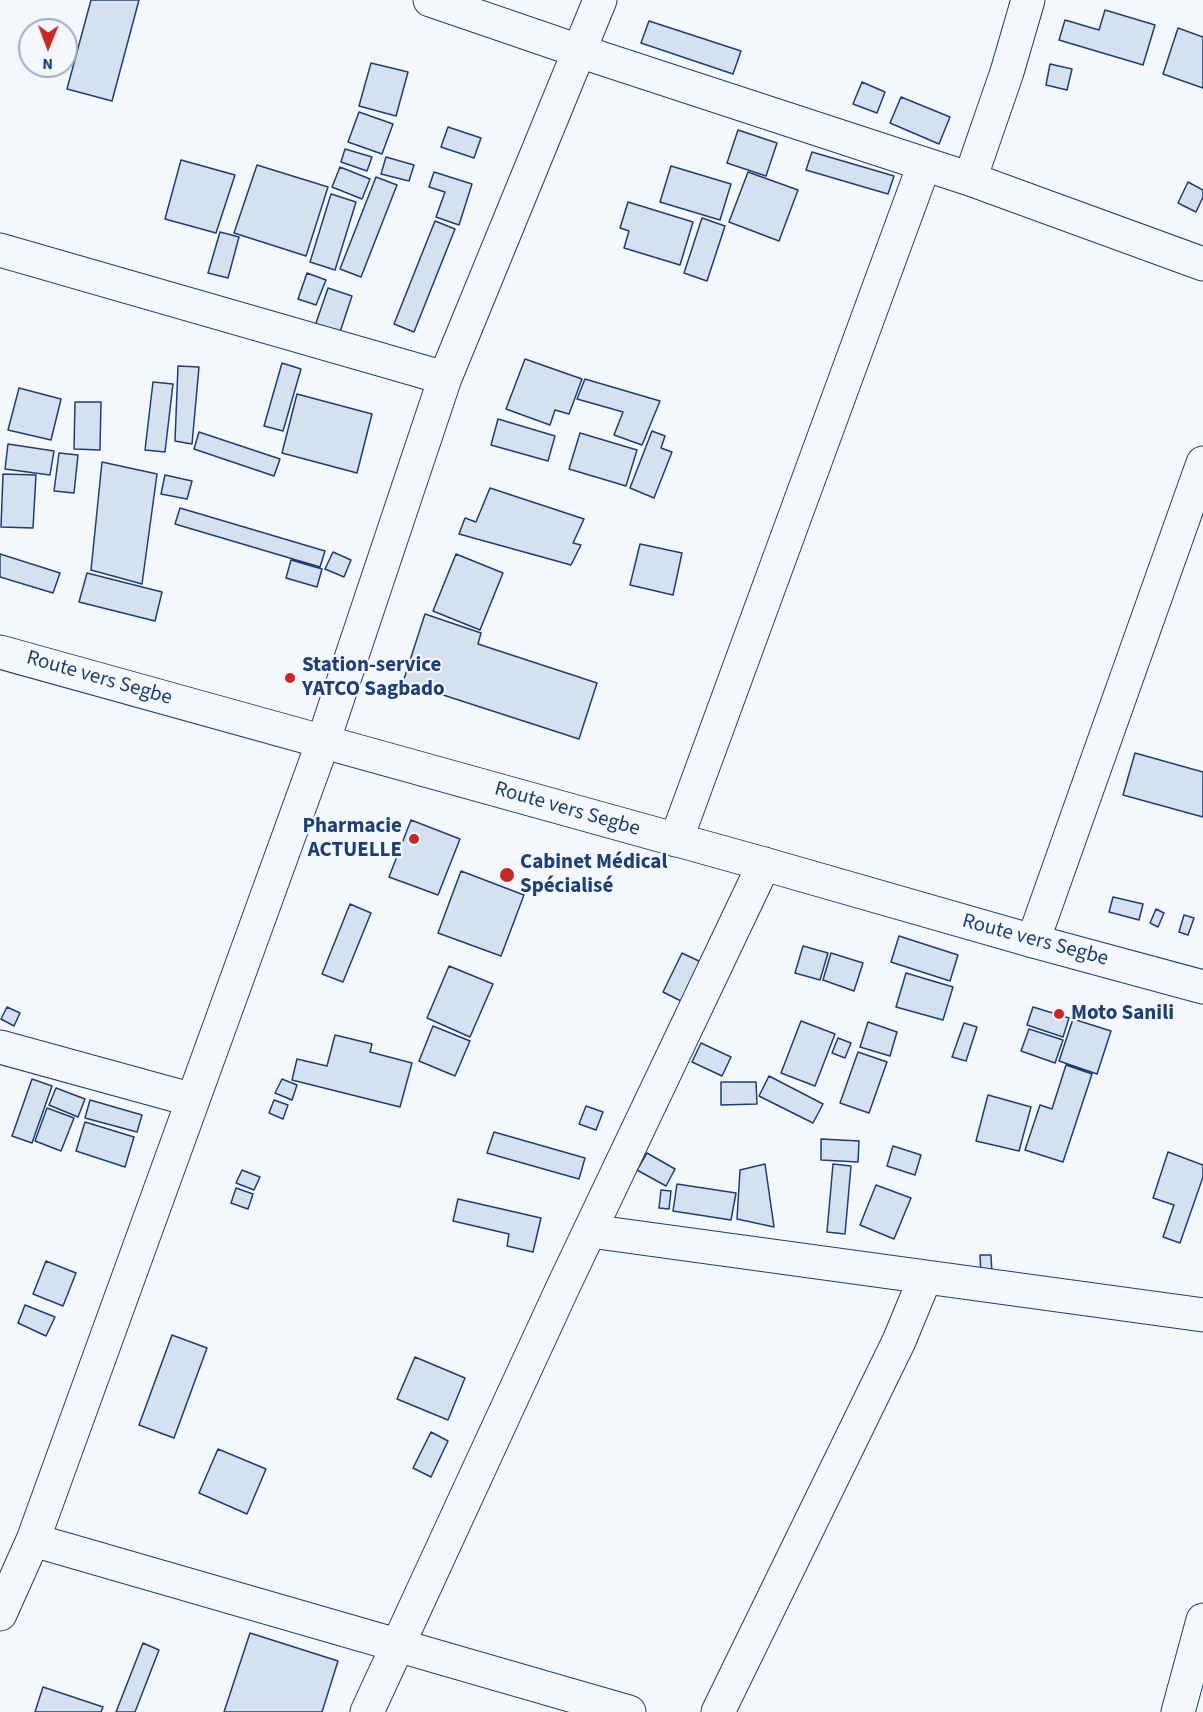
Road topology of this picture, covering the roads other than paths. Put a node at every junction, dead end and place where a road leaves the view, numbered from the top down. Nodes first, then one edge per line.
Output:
1 (430, 0) edge
2 (600, 0) edge
3 (1028, 0) edge
4 (579, 51) junction
5 (924, 165) junction
6 (970, 179) junction
7 (0, 250) edge
8 (1203, 264) edge
9 (445, 378) junction
10 (1203, 464) edge
11 (0, 652) edge
12 (323, 742) junction
13 (676, 840) junction
14 (764, 864) junction
15 (1033, 941) junction
16 (1203, 987) edge
17 (0, 1047) edge
18 (193, 1100) junction
19 (590, 1231) junction
20 (925, 1278) junction
21 (1203, 1315) edge
22 (33, 1540) junction
23 (0, 1614) edge
24 (1203, 1620) edge
25 (397, 1645) junction
26 (367, 1712) edge
27 (629, 1712) edge
28 (718, 1712) edge
29 (1178, 1712) edge

1 - 4 street
2 - 4 street
3 - 6 street
4 - 5 street
4 - 9 street
5 - 6 street
5 - 13 street
6 - 8 street
7 - 9 street
9 - 12 street
10 - 15 street
11 - 12 street, Route vers Segbe
12 - 13 street, Route vers Segbe
12 - 18 street
13 - 14 street, Route vers Segbe
14 - 15 street, Route vers Segbe
14 - 19 street
15 - 16 street, Route vers Segbe
17 - 18 street
18 - 22 street
19 - 20 street
19 - 25 street
20 - 21 street
20 - 28 street
22 - 23 street
22 - 25 street
24 - 29 street
25 - 26 street
25 - 27 street

